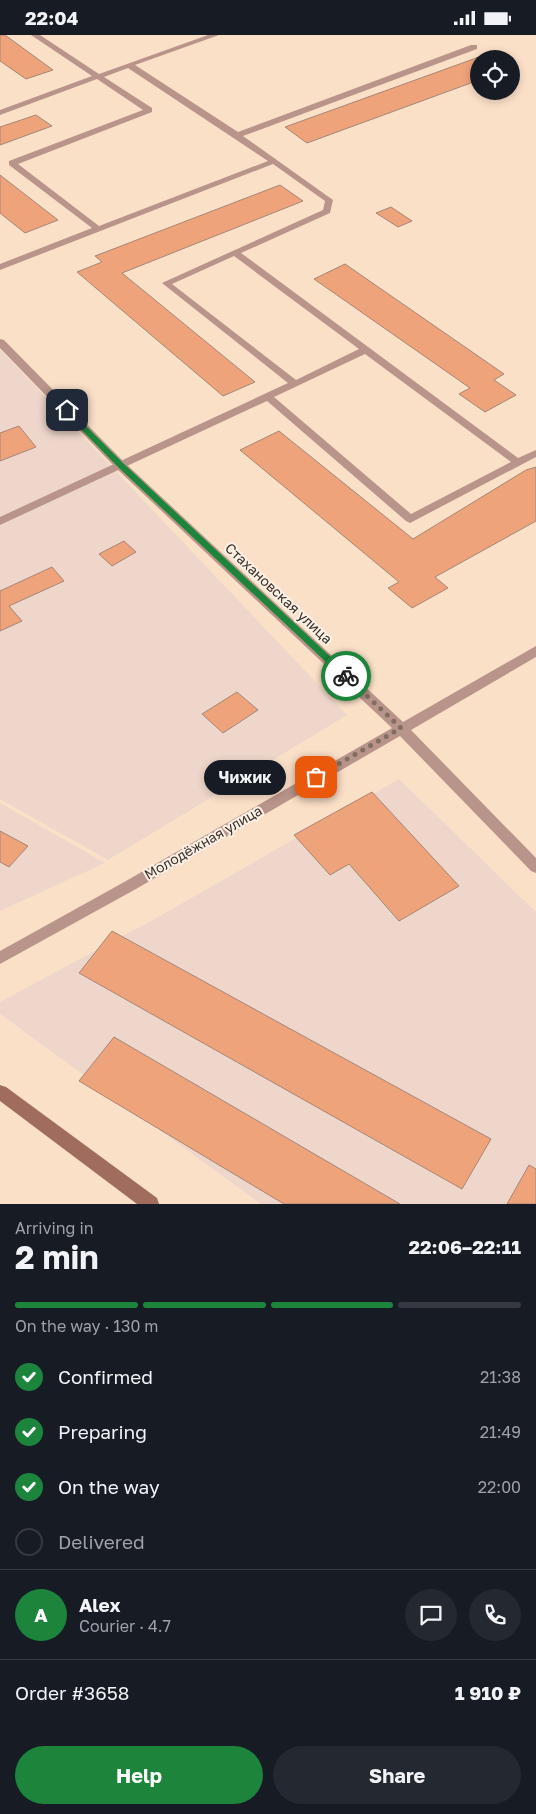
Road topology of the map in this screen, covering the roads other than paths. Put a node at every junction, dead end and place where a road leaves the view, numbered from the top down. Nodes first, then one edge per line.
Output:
1 (36, 35) edge
2 (215, 35) edge
3 (474, 47) dead end
4 (128, 65) junction
5 (99, 76) junction
6 (0, 113) edge
7 (237, 135) junction
8 (274, 161) junction
9 (98, 229) junction
10 (234, 252) junction
11 (0, 267) edge
12 (0, 342) edge
13 (365, 349) junction
14 (296, 385) junction
15 (268, 397) junction
16 (536, 453) edge
17 (517, 462) junction
18 (120, 465) junction
19 (0, 521) edge
20 (536, 651) edge
21 (401, 728) junction
22 (536, 867) edge
23 (0, 958) edge
24 (0, 1093) edge
25 (151, 1204) edge

1 - 5 lane
2 - 4 lane
3 - 7 lane
4 - 5 lane
4 - 7 lane
5 - 6 lane
5 - 9 lane
7 - 8 lane
8 - 9 lane
8 - 10 lane
9 - 11 lane
10 - 13 lane
10 - 14 lane
12 - 18 street, Стахановская улица
13 - 14 lane
13 - 17 lane
14 - 15 lane
15 - 17 lane
15 - 18 lane
16 - 17 lane
18 - 19 lane
18 - 21 street, Стахановская улица
20 - 21 street, Молодёжная улица
21 - 22 street, Стахановская улица
21 - 23 street, Молодёжная улица
24 - 25 main road

